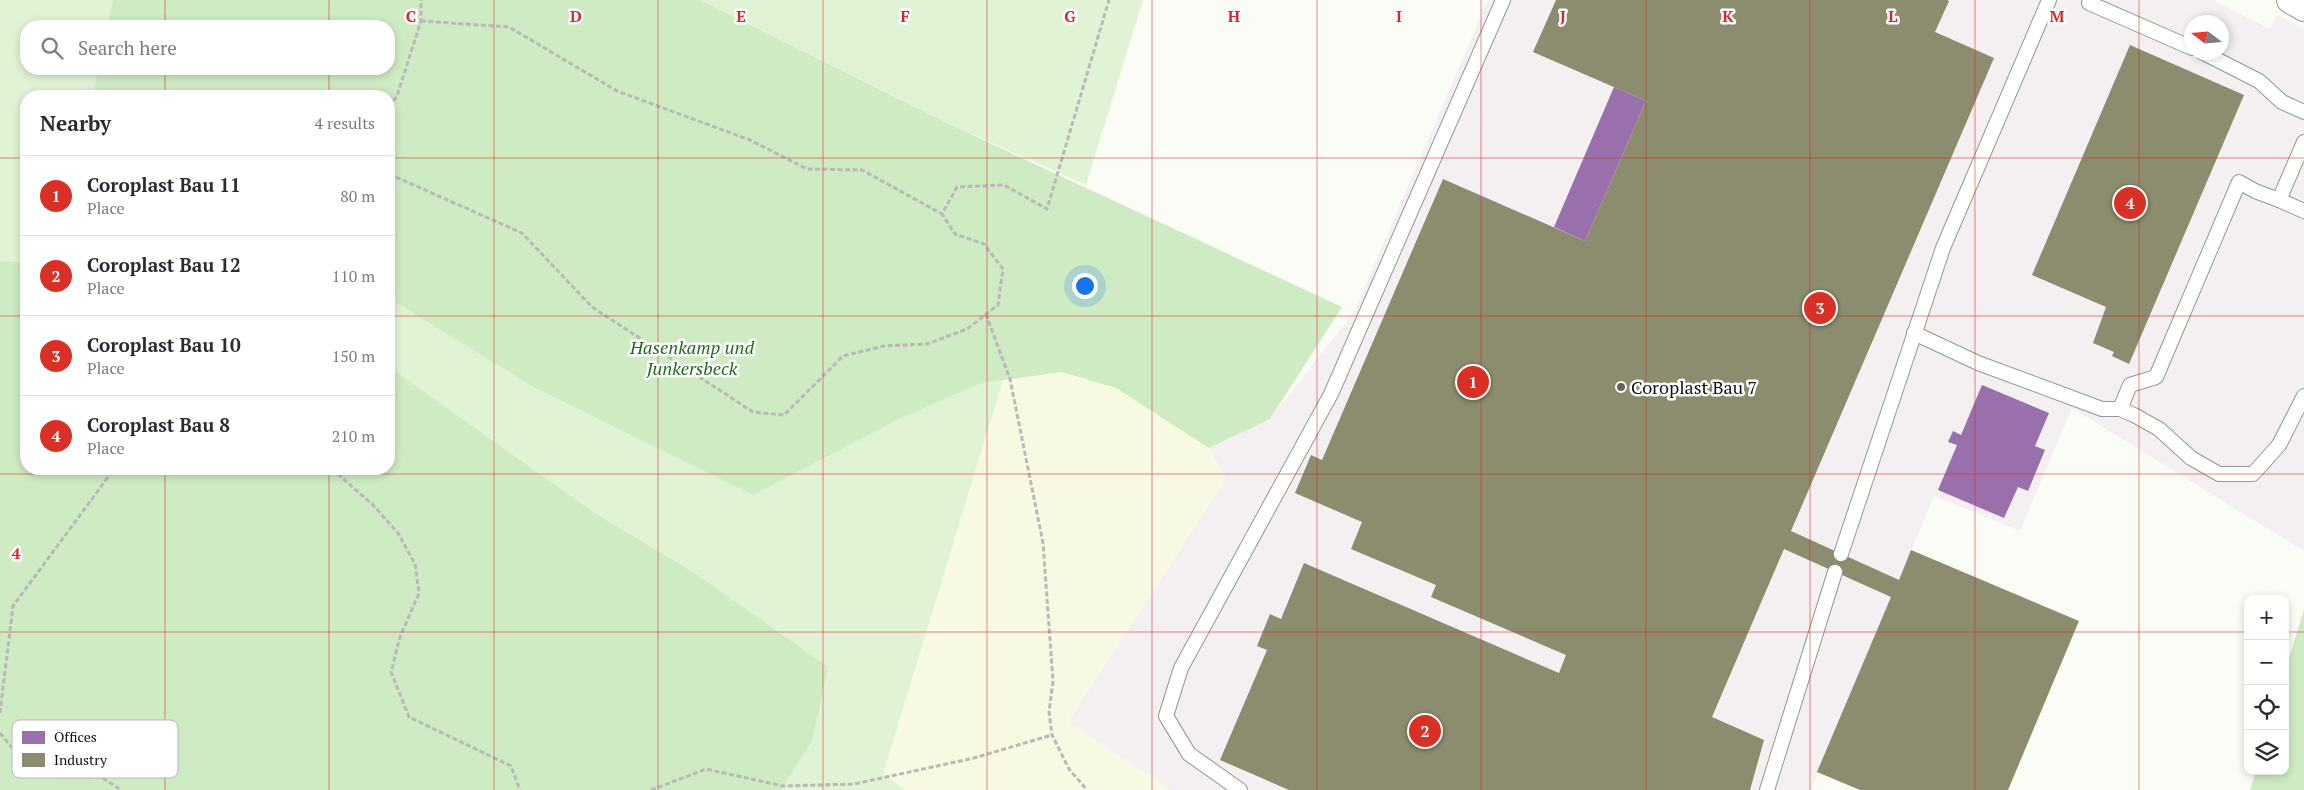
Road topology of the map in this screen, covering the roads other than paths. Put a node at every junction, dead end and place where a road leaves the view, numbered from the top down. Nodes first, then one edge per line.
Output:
1 (1503, 0) edge
2 (2049, 0) edge
3 (2290, 0) edge
4 (2087, 1) edge
5 (2304, 8) edge
6 (2184, 44) edge
7 (2218, 60) edge
8 (2304, 112) edge
9 (2304, 142) edge
10 (2279, 200) junction
11 (2304, 211) edge
12 (1914, 333) junction
13 (2304, 396) edge
14 (2120, 409) junction
15 (1841, 554) dead end
16 (1835, 572) dead end
17 (1240, 790) edge
18 (1767, 790) edge

1 - 17 lane
2 - 12 lane
3 - 5 street
4 - 6 lane
7 - 8 lane
9 - 10 lane
10 - 11 lane
10 - 14 lane
12 - 14 lane
12 - 15 lane
13 - 14 lane
16 - 18 lane

